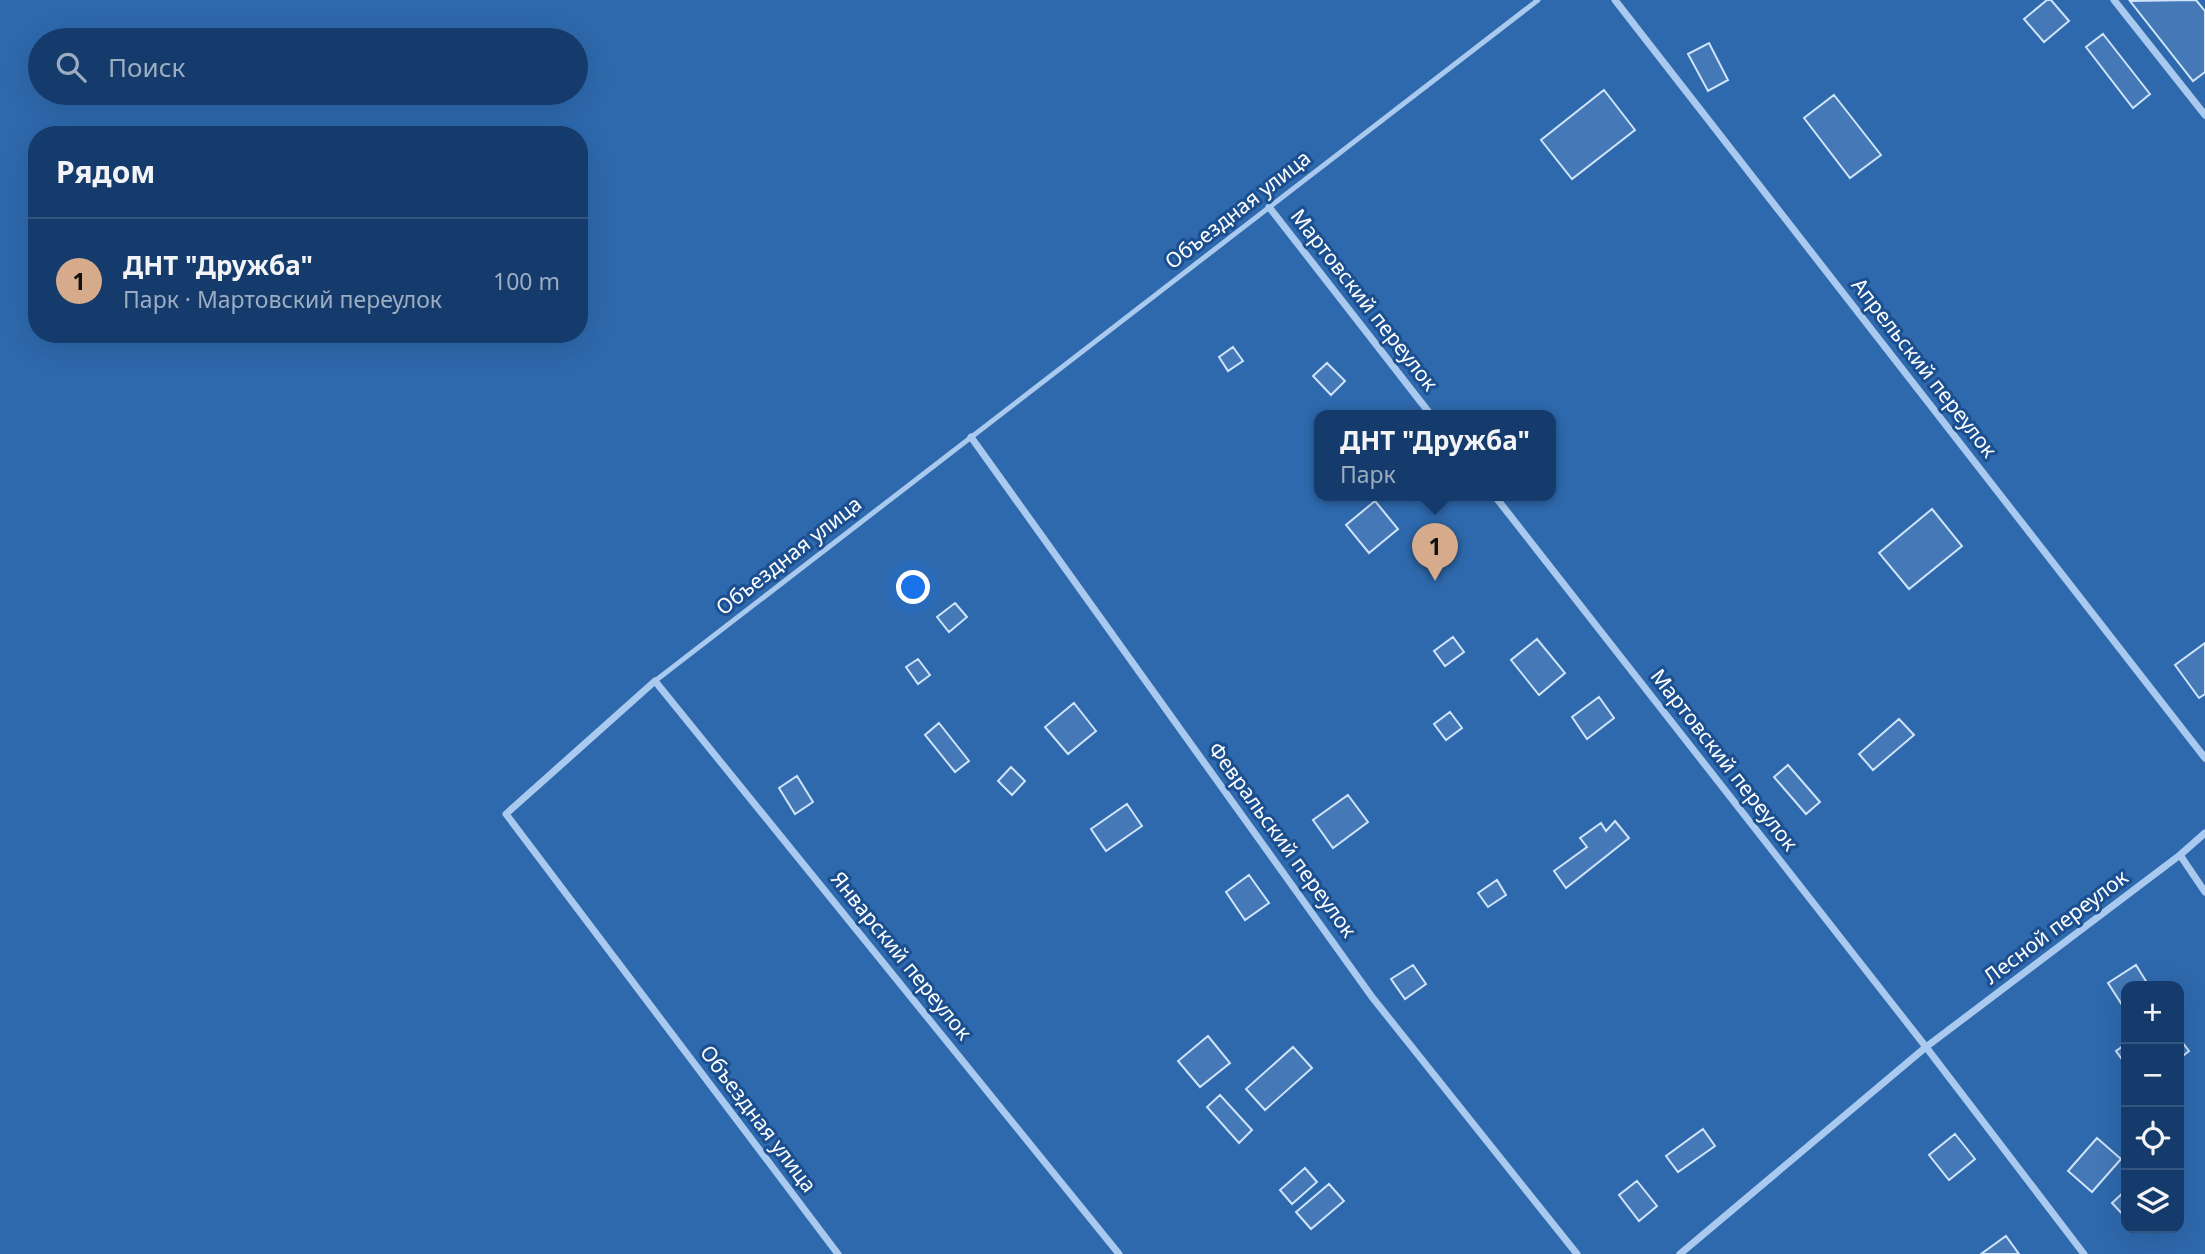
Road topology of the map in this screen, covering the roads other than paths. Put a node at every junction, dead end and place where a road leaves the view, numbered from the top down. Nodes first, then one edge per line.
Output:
1 (1538, 0) edge
2 (1615, 0) edge
3 (2114, 0) edge
4 (2205, 115) edge
5 (1269, 207) junction
6 (1427, 410) edge
7 (971, 437) junction
8 (1499, 501) edge
9 (655, 681) junction
10 (2205, 758) edge
11 (2205, 833) edge
12 (2180, 855) junction
13 (2205, 892) edge
14 (1926, 1047) junction
15 (838, 1254) edge
16 (1119, 1254) edge
17 (1577, 1254) edge
18 (1680, 1254) edge
19 (2084, 1254) edge

1 - 5 lane, Объездная улица
2 - 10 street, Апрельский переулок
3 - 4 street
5 - 6 street, Мартовский переулок
5 - 7 lane, Объездная улица
7 - 9 lane, Объездная улица
7 - 17 street, Февральский переулок
8 - 14 street, Мартовский переулок
9 - 15 street, Объездная улица
9 - 16 street, Январский переулок
11 - 12 street, Лесной переулок
12 - 13 street
12 - 14 street, Лесной переулок
14 - 18 street, Лесной переулок
14 - 19 street

